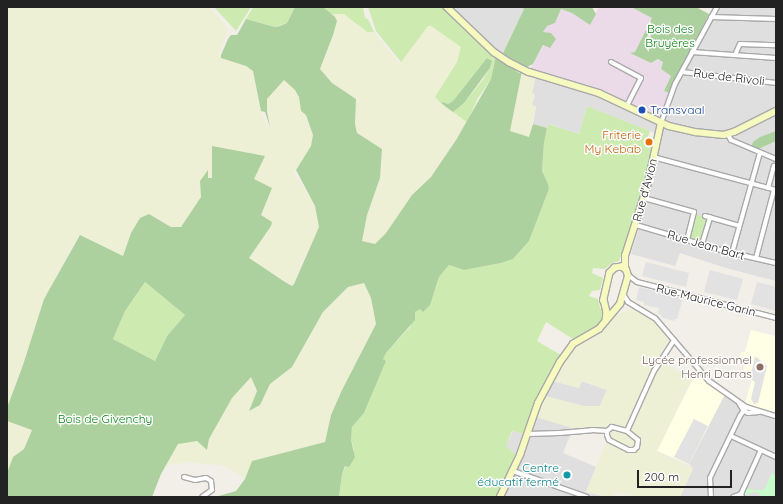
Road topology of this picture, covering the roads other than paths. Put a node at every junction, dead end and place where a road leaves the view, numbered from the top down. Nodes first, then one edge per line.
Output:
1 (447, 7) edge
2 (718, 7) edge
3 (711, 17) junction
4 (776, 19) edge
5 (776, 45) edge
6 (692, 52) junction
7 (734, 55) junction
8 (776, 58) edge
9 (611, 62) dead end
10 (682, 72) junction
11 (776, 83) edge
12 (628, 106) junction
13 (776, 111) edge
14 (660, 123) junction
15 (728, 135) junction
16 (760, 153) junction
17 (653, 157) junction
18 (776, 159) edge
19 (774, 166) dead end
20 (751, 183) junction
21 (768, 188) junction
22 (775, 190) edge
23 (644, 198) junction
24 (705, 216) dead end
25 (710, 217) junction
26 (636, 225) junction
27 (740, 226) junction
28 (687, 240) junction
29 (702, 244) junction
30 (732, 253) junction
31 (626, 256) junction
32 (756, 258) junction
33 (776, 263) edge
34 (617, 267) junction
35 (626, 272) junction
36 (637, 282) junction
37 (625, 288) junction
38 (623, 294) junction
39 (634, 305) junction
40 (606, 306) junction
41 (617, 307) junction
42 (776, 318) edge
43 (606, 321) junction
44 (674, 340) junction
45 (745, 409) junction
46 (776, 416) edge
47 (607, 431) junction
48 (627, 431) junction
49 (528, 434) junction
50 (731, 436) junction
51 (761, 450) junction
52 (776, 457) edge
53 (513, 471) junction
54 (184, 477) dead end
55 (742, 495) edge
56 (202, 497) edge
57 (500, 497) edge
58 (587, 497) edge
59 (711, 497) edge
60 (733, 497) edge

1 - 12 street
2 - 3 street
3 - 4 street
3 - 6 street
5 - 7 street
6 - 7 street
6 - 10 street
7 - 8 street
9 - 12 street
10 - 11 street, Rue de Rivoli
10 - 14 street
12 - 14 street
13 - 15 street
14 - 15 street
14 - 17 street, Rue d'Avion
15 - 16 street
16 - 18 street
16 - 20 street
17 - 20 street
17 - 23 street, Rue d'Avion
19 - 21 street
20 - 21 street
20 - 27 street
21 - 22 street
22 - 32 street
23 - 26 street, Rue d'Avion
23 - 28 street
24 - 25 street
25 - 27 street
25 - 29 street
26 - 28 street, Rue Jean Bart
26 - 31 street, Rue d'Avion
27 - 30 street
28 - 29 street, Rue Jean Bart
29 - 30 street, Rue Jean Bart
30 - 32 street, Rue Jean Bart
31 - 34 street, Rue d'Avion
31 - 35 street, Rue d'Avion
32 - 33 street, Rue Jean Bart
34 - 35 street
34 - 40 street, Rue d'Avion
35 - 36 street, Rue Maurice Garin
35 - 37 street, Rue d'Avion
36 - 37 street
36 - 42 street, Rue Maurice Garin
37 - 38 street, Rue d'Avion
38 - 39 street
38 - 41 street, Rue d'Avion
39 - 41 street
39 - 44 street
40 - 41 street
40 - 43 street, Rue d'Avion
41 - 43 street, Rue d'Avion
43 - 49 street, Rue d'Avion
44 - 45 street
44 - 48 street
45 - 46 street
45 - 50 street
47 - 48 street
47 - 48 street
47 - 49 street
49 - 53 street, Rue d'Avion
50 - 51 street
50 - 59 street
51 - 52 street
51 - 55 street
53 - 57 street, Rue d'Avion
53 - 58 street
54 - 56 street
55 - 60 street

